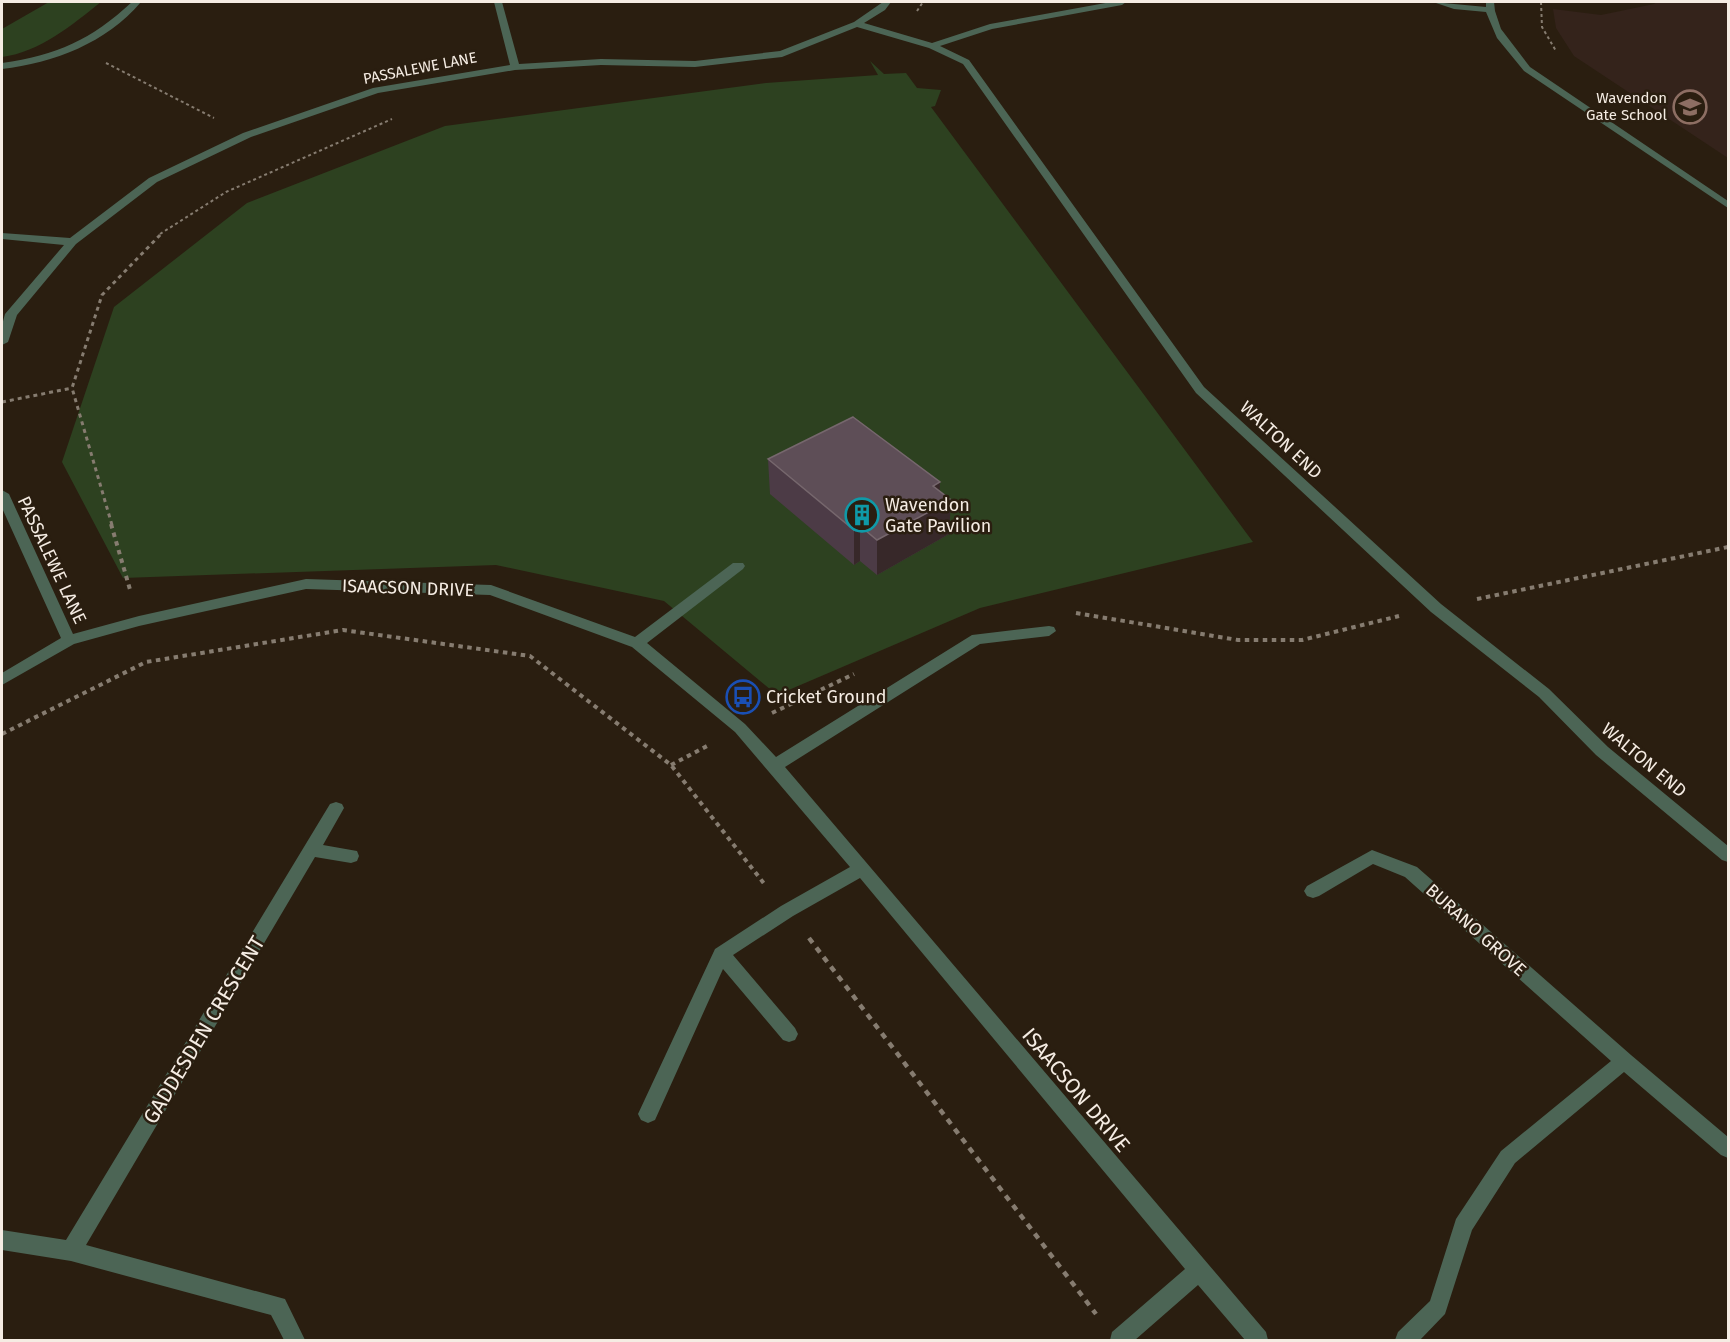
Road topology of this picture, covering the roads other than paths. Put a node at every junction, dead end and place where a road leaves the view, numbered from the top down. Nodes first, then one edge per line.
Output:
1 (136, 2) edge
2 (498, 2) edge
3 (887, 2) edge
4 (1122, 2) edge
5 (1437, 2) edge
6 (1489, 6) edge
7 (857, 24) junction
8 (932, 45) junction
9 (2, 66) edge
10 (515, 67) junction
11 (1728, 205) edge
12 (2, 236) edge
13 (72, 242) junction
14 (2, 342) edge
15 (2, 494) edge
16 (738, 566) dead end
17 (1049, 631) dead end
18 (69, 640) junction
19 (637, 643) junction
20 (2, 680) edge
21 (775, 766) junction
22 (336, 808) dead end
23 (312, 850) junction
24 (1728, 855) edge
25 (351, 856) dead end
26 (860, 870) junction
27 (1313, 891) dead end
28 (721, 954) junction
29 (789, 1034) dead end
30 (1624, 1061) junction
31 (648, 1114) dead end
32 (1728, 1149) edge
33 (2, 1240) edge
34 (71, 1251) junction
35 (1199, 1270) junction
36 (295, 1341) edge
37 (1120, 1341) edge
38 (1258, 1341) edge
39 (1406, 1341) edge

1 - 9 street
2 - 10 street
3 - 7 street, PASSALEWE LANE
4 - 8 street
5 - 6 street
6 - 11 street
7 - 8 street, WALTON END
7 - 10 street, PASSALEWE LANE
8 - 24 street, WALTON END
10 - 13 street, PASSALEWE LANE
12 - 13 street
13 - 14 street, PASSALEWE LANE
15 - 18 street, PASSALEWE LANE
16 - 19 street
17 - 21 street
18 - 19 street, ISAACSON DRIVE
18 - 20 street, ISAACSON DRIVE
19 - 21 street, ISAACSON DRIVE
21 - 26 street, ISAACSON DRIVE
22 - 23 street, GADDESDEN CRESCENT
23 - 25 street
23 - 34 street, GADDESDEN CRESCENT
26 - 28 street
26 - 35 street, ISAACSON DRIVE
27 - 30 street, BURANO GROVE
28 - 29 street
28 - 31 street
30 - 32 street, BURANO GROVE
30 - 39 street
33 - 34 street
34 - 36 street
35 - 37 street
35 - 38 street, ISAACSON DRIVE

